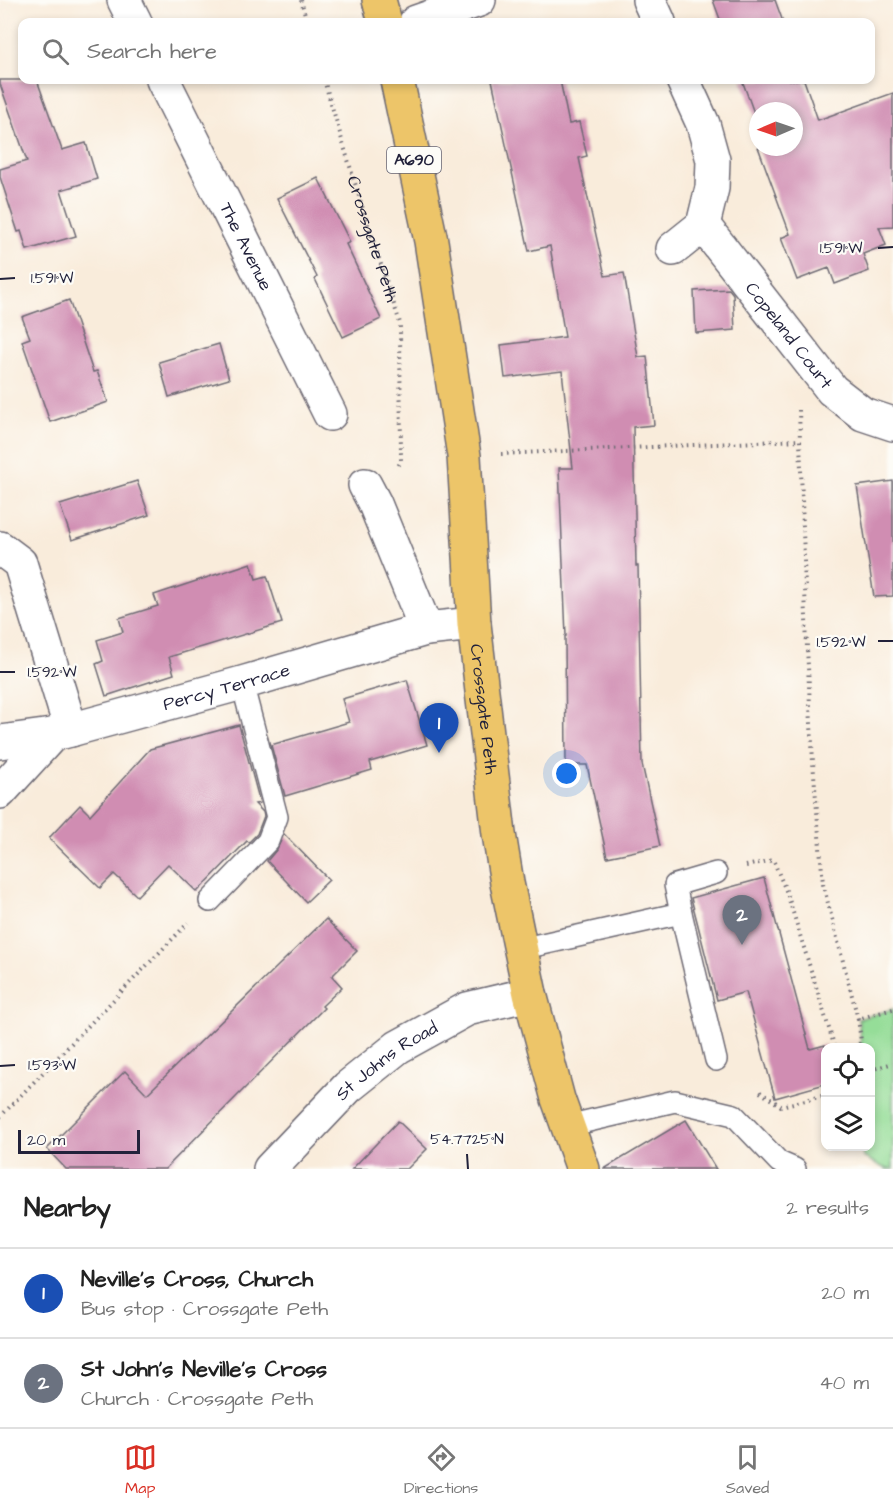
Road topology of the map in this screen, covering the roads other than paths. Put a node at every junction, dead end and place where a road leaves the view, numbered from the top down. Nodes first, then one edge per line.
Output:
1 (124, 0) edge
2 (379, 0) edge
3 (479, 0) edge
4 (649, 0) edge
5 (133, 18) edge
6 (384, 18) edge
7 (427, 18) edge
8 (657, 18) edge
9 (165, 84) edge
10 (399, 84) edge
11 (685, 84) edge
12 (704, 225) junction
13 (673, 249) dead end
14 (330, 414) dead end
15 (893, 424) edge
16 (370, 494) road end
17 (0, 548) edge
18 (474, 624) junction
19 (426, 629) junction
20 (242, 683) junction
21 (61, 732) junction
22 (0, 741) edge
23 (0, 792) edge
24 (716, 873) road end
25 (210, 901) road end
26 (681, 914) junction
27 (520, 949) junction
28 (530, 994) junction
29 (716, 1060) dead end
30 (567, 1126) junction
31 (784, 1167) edge
32 (270, 1169) edge
33 (583, 1169) edge

1 - 5 street
2 - 6 highway
3 - 7 street
4 - 8 street
9 - 14 street, The Avenue
10 - 18 highway, Crossgate Peth / A690
11 - 12 street
12 - 13 street
12 - 15 street, Copeland Court
16 - 19 street
17 - 21 street
18 - 19 street, Percy Terrace
18 - 27 highway, Crossgate Peth / A690
19 - 20 street, Percy Terrace
20 - 21 street, Percy Terrace
20 - 25 lane
21 - 22 street, Percy Terrace
21 - 23 street
24 - 26 lane
26 - 27 lane
26 - 29 lane
27 - 28 highway, Crossgate Peth / A690
28 - 30 highway, Crossgate Peth / A690
28 - 32 street, St Johns Road
30 - 31 lane
30 - 33 highway, Crossgate Peth / A690

